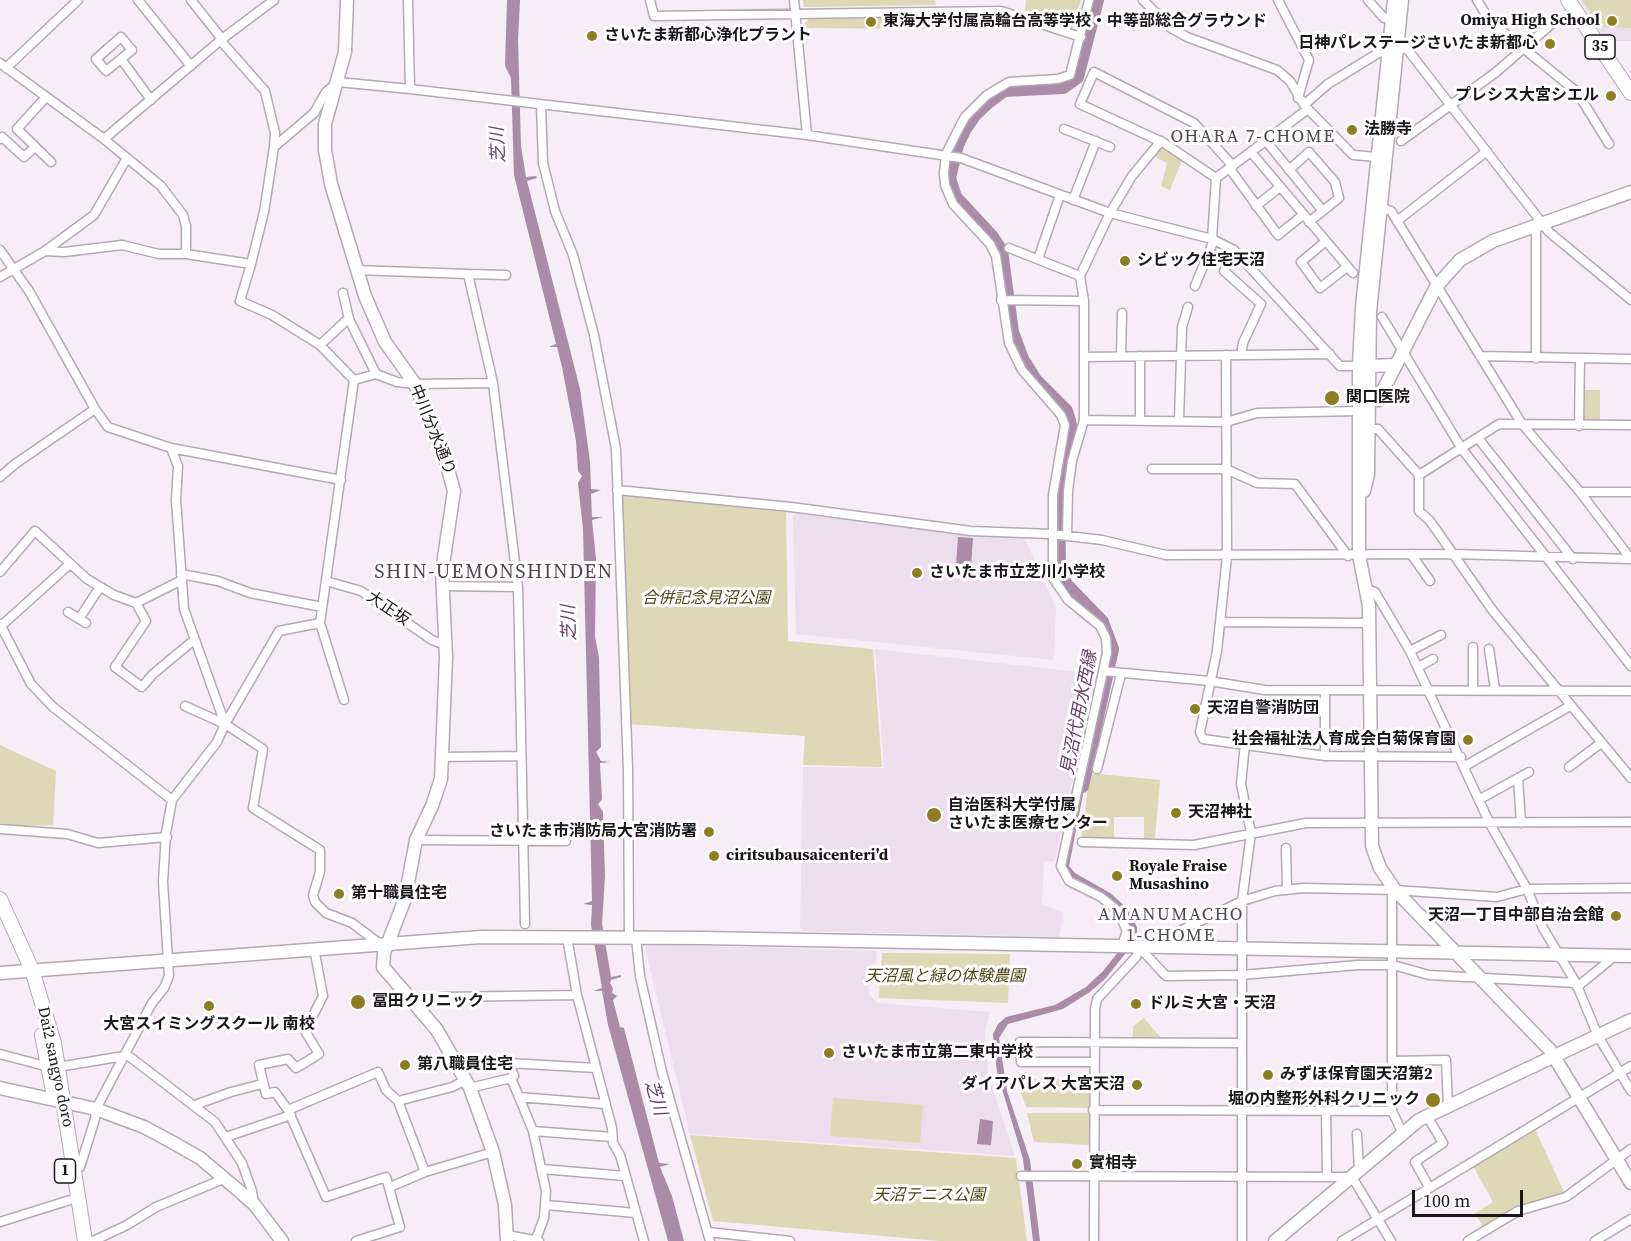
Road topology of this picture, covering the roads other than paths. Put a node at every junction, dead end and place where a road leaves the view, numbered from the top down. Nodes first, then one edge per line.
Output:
1 (64, 0) edge
2 (78, 0) edge
3 (138, 0) edge
4 (191, 0) edge
5 (274, 0) edge
6 (347, 0) edge
7 (408, 0) edge
8 (650, 0) edge
9 (794, 0) edge
10 (1089, 0) edge
11 (1143, 0) edge
12 (1278, 0) edge
13 (1368, 0) edge
14 (1394, 0) edge
15 (1402, 0) edge
16 (1477, 0) edge
17 (1569, 0) edge
18 (70, 8) junction
19 (796, 14) junction
20 (1392, 19) junction
21 (1582, 20) junction
22 (1081, 37) junction
23 (222, 40) junction
24 (1524, 47) junction
25 (1394, 50) junction
26 (121, 60) dead end
27 (3, 66) edge
28 (191, 66) junction
29 (338, 82) junction
30 (410, 89) junction
31 (1631, 92) edge
32 (46, 97) junction
33 (151, 100) junction
34 (1303, 104) junction
35 (540, 105) junction
36 (1452, 105) junction
37 (1064, 129) dead end
38 (807, 135) junction
39 (0, 139) edge
40 (104, 139) junction
41 (1096, 141) junction
42 (1161, 141) junction
43 (1266, 141) junction
44 (1401, 141) dead end
45 (1609, 144) dead end
46 (34, 147) junction
47 (274, 147) junction
48 (1110, 147) dead end
49 (1487, 151) junction
50 (1251, 152) junction
51 (946, 154) junction
52 (1378, 157) junction
53 (127, 158) junction
54 (51, 162) dead end
55 (1232, 167) junction
56 (1289, 170) junction
57 (1216, 178) junction
58 (1280, 187) junction
59 (1631, 192) edge
60 (1060, 195) junction
61 (1073, 200) junction
62 (1256, 206) junction
63 (1382, 208) junction
64 (1322, 210) junction
65 (1110, 213) junction
66 (1306, 219) junction
67 (1397, 221) junction
68 (1539, 224) junction
69 (1213, 239) junction
70 (1326, 242) junction
71 (1009, 248) dead end
72 (0, 250) edge
73 (45, 250) junction
74 (1234, 250) junction
75 (186, 254) junction
76 (1038, 259) junction
77 (251, 264) junction
78 (15, 268) junction
79 (356, 270) junction
80 (468, 274) junction
81 (506, 275) dead end
82 (1080, 276) junction
83 (0, 277) edge
84 (1195, 286) dead end
85 (1436, 287) junction
86 (343, 293) dead end
87 (1001, 300) junction
88 (1631, 300) edge
89 (1084, 301) junction
90 (1188, 307) dead end
91 (1122, 314) dead end
92 (1382, 317) dead end
93 (349, 318) junction
94 (320, 345) junction
95 (1403, 351) junction
96 (1330, 354) junction
97 (1226, 355) junction
98 (1241, 355) junction
99 (1121, 356) junction
100 (1140, 356) junction
101 (1182, 356) junction
102 (1480, 356) junction
103 (1085, 357) junction
104 (1536, 358) junction
105 (1580, 359) junction
106 (1631, 359) edge
107 (1396, 365) junction
108 (1364, 366) junction
109 (376, 374) junction
110 (354, 380) junction
111 (493, 382) junction
112 (415, 384) junction
113 (1378, 400) dead end
114 (95, 409) junction
115 (1359, 411) junction
116 (1084, 420) junction
117 (1140, 421) junction
118 (1179, 421) junction
119 (1226, 422) junction
120 (1522, 424) junction
121 (1631, 425) edge
122 (1579, 426) junction
123 (1368, 429) junction
124 (1479, 438) junction
125 (171, 448) junction
126 (1462, 448) junction
127 (1152, 469) dead end
128 (1227, 469) junction
129 (1419, 475) junction
130 (0, 477) edge
131 (341, 480) junction
132 (617, 490) junction
133 (1580, 492) junction
134 (1631, 492) edge
135 (1359, 513) junction
136 (1051, 534) junction
137 (1067, 536) junction
138 (1411, 554) junction
139 (1453, 554) junction
140 (1227, 556) junction
141 (1354, 556) junction
142 (1547, 558) junction
143 (1573, 559) junction
144 (1631, 559) edge
145 (69, 564) junction
146 (0, 572) edge
147 (182, 577) junction
148 (326, 581) junction
149 (1430, 581) dead end
150 (442, 586) junction
151 (100, 587) junction
152 (518, 587) junction
153 (1366, 589) junction
154 (136, 603) junction
155 (322, 607) junction
156 (68, 612) dead end
157 (1221, 622) junction
158 (320, 623) junction
159 (1369, 623) junction
160 (0, 625) edge
161 (1441, 635) dead end
162 (194, 640) junction
163 (446, 645) junction
164 (1473, 647) dead end
165 (1489, 649) dead end
166 (1410, 651) junction
167 (1433, 659) dead end
168 (1631, 666) edge
169 (1418, 667) junction
170 (1103, 671) junction
171 (1121, 673) junction
172 (1209, 681) junction
173 (1430, 689) junction
174 (1473, 689) junction
175 (1495, 689) junction
176 (1556, 689) junction
177 (1325, 690) junction
178 (1369, 690) junction
179 (1631, 691) edge
180 (344, 700) dead end
181 (185, 706) dead end
182 (1570, 706) junction
183 (225, 724) junction
184 (1601, 743) junction
185 (1245, 744) junction
186 (522, 756) junction
187 (1325, 756) junction
188 (1370, 756) junction
189 (443, 757) junction
190 (1461, 757) junction
191 (1465, 766) junction
192 (1569, 767) dead end
193 (1097, 769) dead end
194 (1529, 772) dead end
195 (1518, 778) junction
196 (1631, 778) edge
197 (1480, 799) junction
198 (172, 800) junction
199 (1631, 822) edge
200 (1521, 823) junction
201 (1370, 824) junction
202 (1490, 824) junction
203 (0, 829) edge
204 (1251, 833) junction
205 (166, 837) junction
206 (416, 840) junction
207 (524, 840) junction
208 (566, 841) dead end
209 (1083, 842) dead end
210 (1286, 848) dead end
211 (1631, 888) edge
212 (1527, 889) junction
213 (1287, 890) junction
214 (1395, 890) junction
215 (0, 900) edge
216 (1242, 901) junction
217 (0, 918) edge
218 (525, 924) dead end
219 (570, 937) junction
220 (630, 938) junction
221 (383, 944) junction
222 (314, 948) junction
223 (1120, 948) junction
224 (1138, 948) junction
225 (1159, 948) junction
226 (1241, 950) junction
227 (1392, 952) junction
228 (1456, 953) junction
229 (1561, 954) junction
230 (1611, 955) junction
231 (1631, 956) edge
232 (168, 960) junction
233 (1393, 965) junction
234 (27, 970) junction
235 (0, 973) edge
236 (1242, 975) junction
237 (1482, 978) junction
238 (1576, 985) junction
239 (577, 994) junction
240 (418, 1006) junction
241 (1631, 1020) edge
242 (1598, 1036) junction
243 (1241, 1042) junction
244 (1093, 1043) junction
245 (0, 1054) edge
246 (125, 1055) junction
247 (1554, 1057) junction
248 (1392, 1061) junction
249 (1093, 1062) junction
250 (1631, 1066) edge
251 (54, 1067) junction
252 (596, 1068) junction
253 (1361, 1072) dead end
254 (1392, 1072) junction
255 (1620, 1073) junction
256 (511, 1078) junction
257 (262, 1084) junction
258 (468, 1084) junction
259 (0, 1088) edge
260 (1631, 1091) edge
261 (519, 1097) junction
262 (1579, 1097) junction
263 (59, 1101) junction
264 (398, 1101) junction
265 (605, 1104) junction
266 (195, 1105) junction
267 (1448, 1106) junction
268 (96, 1109) junction
269 (1093, 1110) junction
270 (1242, 1110) junction
271 (1326, 1111) junction
272 (1392, 1111) junction
273 (289, 1112) junction
274 (1427, 1116) junction
275 (533, 1131) junction
276 (1357, 1134) dead end
277 (1403, 1134) junction
278 (226, 1137) junction
279 (612, 1137) junction
280 (1631, 1149) edge
281 (493, 1152) junction
282 (1617, 1161) junction
283 (542, 1169) junction
284 (74, 1170) junction
285 (425, 1172) junction
286 (1356, 1173) junction
287 (625, 1176) junction
288 (1025, 1176) dead end
289 (1242, 1176) junction
290 (1327, 1176) junction
291 (1093, 1177) junction
292 (226, 1178) junction
293 (1631, 1183) edge
294 (390, 1187) junction
295 (1429, 1187) junction
296 (70, 1200) junction
297 (254, 1204) junction
298 (546, 1205) junction
299 (636, 1213) junction
300 (1378, 1219) junction
301 (1631, 1219) edge
302 (0, 1222) edge
303 (709, 1237) edge
304 (507, 1238) edge
305 (538, 1240) edge
306 (76, 1241) edge
307 (85, 1241) edge
308 (93, 1241) edge
309 (282, 1241) edge
310 (356, 1241) edge
311 (644, 1241) edge
312 (790, 1241) edge
313 (1094, 1241) edge
314 (1242, 1241) edge
315 (1275, 1241) edge
316 (1342, 1241) edge
317 (1391, 1241) edge
318 (1468, 1241) edge
319 (1595, 1241) edge

1 - 18 street
2 - 18 street
3 - 28 street
4 - 23 street
5 - 23 street
6 - 29 street, 中川分水通り
7 - 30 street
8 - 19 street
9 - 19 street
10 - 22 street
11 - 34 street
12 - 34 street
13 - 20 street
14 - 20 street
15 - 25 street
16 - 24 street
17 - 21 main road, 35
18 - 27 street
19 - 22 street
19 - 38 street
20 - 25 street
21 - 24 street
21 - 31 main road, 35
22 - 51 street
23 - 28 street
23 - 47 street
24 - 36 street
24 - 45 street
25 - 34 street
25 - 36 street
25 - 52 street
25 - 63 street
26 - 33 street
27 - 32 street
28 - 33 street
29 - 30 street
29 - 47 street
29 - 79 street, 中川分水通り
30 - 35 street
32 - 40 street
32 - 46 street
33 - 40 street
34 - 43 street
34 - 52 street
35 - 38 street
35 - 132 street
36 - 44 street
36 - 49 street
37 - 41 street
38 - 51 street
39 - 46 street
40 - 53 street
41 - 48 street
41 - 61 street
42 - 55 street
42 - 57 street
42 - 65 street
43 - 50 street
43 - 56 street
46 - 54 street
47 - 77 street
49 - 67 street
49 - 68 street
50 - 55 street
50 - 58 street
51 - 60 street
51 - 87 street
52 - 108 street
53 - 73 street
53 - 75 street
55 - 57 street
55 - 62 street
56 - 64 street
56 - 64 street
57 - 69 street
58 - 62 street
58 - 66 street
59 - 68 street
60 - 61 street
60 - 76 street
61 - 65 street
62 - 66 street
63 - 67 street
63 - 108 street
64 - 66 street
65 - 69 street
65 - 82 street
66 - 70 street
67 - 85 street
68 - 85 street
68 - 88 street
68 - 104 street
69 - 74 street
69 - 84 street
70 - 70 street
71 - 76 street
72 - 78 street
73 - 75 street
73 - 78 street
74 - 96 street
74 - 98 street
75 - 77 street
76 - 82 street
77 - 94 street
78 - 83 street
78 - 114 street
79 - 80 street
79 - 112 street, 中川分水通り
80 - 81 street
80 - 111 street
82 - 89 street
85 - 95 street
85 - 102 street
86 - 93 street
87 - 89 street
87 - 136 street
89 - 103 street
90 - 101 street
91 - 99 street
92 - 95 street
93 - 94 street
93 - 109 street
94 - 110 street
95 - 107 street
95 - 126 street
96 - 98 street
96 - 108 street
97 - 98 street
97 - 101 street
97 - 119 street
99 - 100 street
99 - 103 street
100 - 101 street
100 - 117 street
101 - 118 street
102 - 104 street
102 - 120 street
103 - 116 street
104 - 105 street
105 - 106 street
105 - 122 street
107 - 108 street
107 - 113 street
108 - 115 street
108 - 123 street
109 - 110 street
109 - 112 street
110 - 131 street
111 - 112 street
111 - 152 street
112 - 150 street, 中川分水通り
114 - 125 street
114 - 130 street
115 - 119 street
115 - 135 street
116 - 117 street
116 - 137 street
117 - 118 street
118 - 119 street
119 - 128 street
120 - 122 street
120 - 124 street
120 - 133 street
121 - 122 street
123 - 129 street
123 - 135 street
124 - 126 street
124 - 143 street
125 - 131 street
125 - 147 street
126 - 129 street
126 - 142 street
127 - 128 street
128 - 140 street
128 - 141 street
129 - 139 street
131 - 148 street
132 - 136 street
132 - 220 street
133 - 134 street
133 - 144 street
135 - 141 street
136 - 137 street
136 - 170 street
137 - 140 street
138 - 139 street
138 - 141 street
138 - 149 street
139 - 142 street
139 - 176 street
140 - 141 street
140 - 157 street
141 - 153 street
142 - 143 street
142 - 168 street
143 - 144 street
145 - 146 street
145 - 151 street
145 - 160 street
147 - 154 street
147 - 155 street
147 - 162 street
148 - 155 street
148 - 163 street, 大正坂
150 - 152 street
150 - 163 street, 中川分水通り
151 - 154 street
151 - 156 street
152 - 186 street
153 - 159 street
153 - 166 street
154 - 162 street
155 - 158 street
157 - 159 street
157 - 172 street
158 - 180 street
158 - 183 street
159 - 178 street
160 - 198 street
161 - 166 street
162 - 183 street
163 - 189 street, 中川分水通り
164 - 174 street
165 - 175 street
166 - 169 street
167 - 169 street
169 - 173 street
170 - 171 street
170 - 223 street
171 - 172 street
171 - 193 street
172 - 177 street
172 - 185 street
173 - 174 street
173 - 178 street
173 - 190 street
174 - 175 street
175 - 176 street
176 - 179 street
176 - 182 street
177 - 178 street
177 - 187 street
178 - 188 street
181 - 183 street
182 - 184 street
182 - 191 street
183 - 198 street
183 - 221 street
184 - 192 street
184 - 196 street
185 - 187 street
185 - 204 street
186 - 189 street
186 - 207 street
187 - 188 street
188 - 190 street
188 - 201 street
189 - 206 street, 中川分水通り
190 - 191 street
191 - 197 street
194 - 195 street
195 - 197 street
195 - 200 street
197 - 202 street
198 - 205 street
199 - 200 street
200 - 202 street
201 - 202 street
201 - 204 street
201 - 214 street
202 - 212 street
203 - 205 street
204 - 209 street
204 - 216 street
205 - 232 street
206 - 207 street
206 - 221 street, 中川分水通り
207 - 208 street
207 - 218 street
210 - 213 street
211 - 212 street
212 - 214 street
212 - 229 street
213 - 214 street
213 - 216 street
214 - 227 street
214 - 228 street
215 - 234 main road, Dai2 sangyo doro / 1
216 - 225 street
216 - 226 street
217 - 234 main road, Dai2 sangyo doro / 1
219 - 220 street
219 - 221 street
219 - 239 street
220 - 223 street
220 - 303 street
221 - 222 street
221 - 240 street
222 - 232 street
222 - 257 street
223 - 224 street
224 - 225 street
224 - 236 street
224 - 244 street
225 - 226 street
226 - 227 street
226 - 236 street
227 - 228 street
227 - 233 street
228 - 229 street
228 - 237 street
229 - 230 street
229 - 238 street
230 - 231 street
230 - 238 street
232 - 234 street
232 - 246 street
233 - 236 street
233 - 237 street
233 - 248 street
234 - 235 street
234 - 251 main road, Dai2 sangyo doro / 1
236 - 243 street
237 - 238 street
237 - 247 street
238 - 242 street
239 - 240 street
239 - 252 street
240 - 258 street
241 - 242 street
242 - 247 street
242 - 255 street
243 - 244 street
243 - 270 street
244 - 249 street
244 - 249 street
245 - 251 street
246 - 251 street
246 - 266 street
246 - 268 street
247 - 262 street
247 - 267 street
248 - 254 street
248 - 267 street
249 - 269 street
250 - 255 street
251 - 263 main road, Dai2 sangyo doro / 1
252 - 256 street
252 - 265 street
253 - 254 street
254 - 272 street
255 - 260 street
255 - 262 street
256 - 258 street
256 - 261 street
257 - 266 street
257 - 273 street
258 - 264 street
258 - 281 street
259 - 263 street
261 - 265 street
261 - 275 street
262 - 282 street
262 - 295 street
263 - 268 street
263 - 284 main road, Dai2 sangyo doro / 1
263 - 296 main road, Dai2 sangyo doro / 1
264 - 273 street
264 - 285 street
265 - 279 street
266 - 278 street
267 - 274 street
268 - 284 street
268 - 292 street
269 - 270 street
269 - 291 street
270 - 271 street
270 - 289 street
271 - 272 street
271 - 290 street
272 - 277 street
273 - 278 street
273 - 294 street
274 - 277 street
274 - 295 street
275 - 279 street
275 - 283 street
276 - 286 street
277 - 286 street
278 - 297 street
279 - 287 street
280 - 282 street
281 - 285 street
281 - 304 street
282 - 293 street
282 - 318 street
283 - 287 street
283 - 298 street
284 - 307 main road, Dai2 sangyo doro / 1
285 - 294 street
286 - 290 street
286 - 300 street
286 - 315 street
287 - 299 street
288 - 291 street
289 - 290 street
289 - 291 street
289 - 314 street
291 - 313 street
292 - 297 street
292 - 308 street
294 - 310 street
295 - 300 street
296 - 302 street
296 - 306 main road, Dai2 sangyo doro / 1
297 - 309 street
298 - 299 street
298 - 305 street
299 - 311 street
300 - 316 street
300 - 317 street
301 - 319 street
303 - 312 street
304 - 305 street

